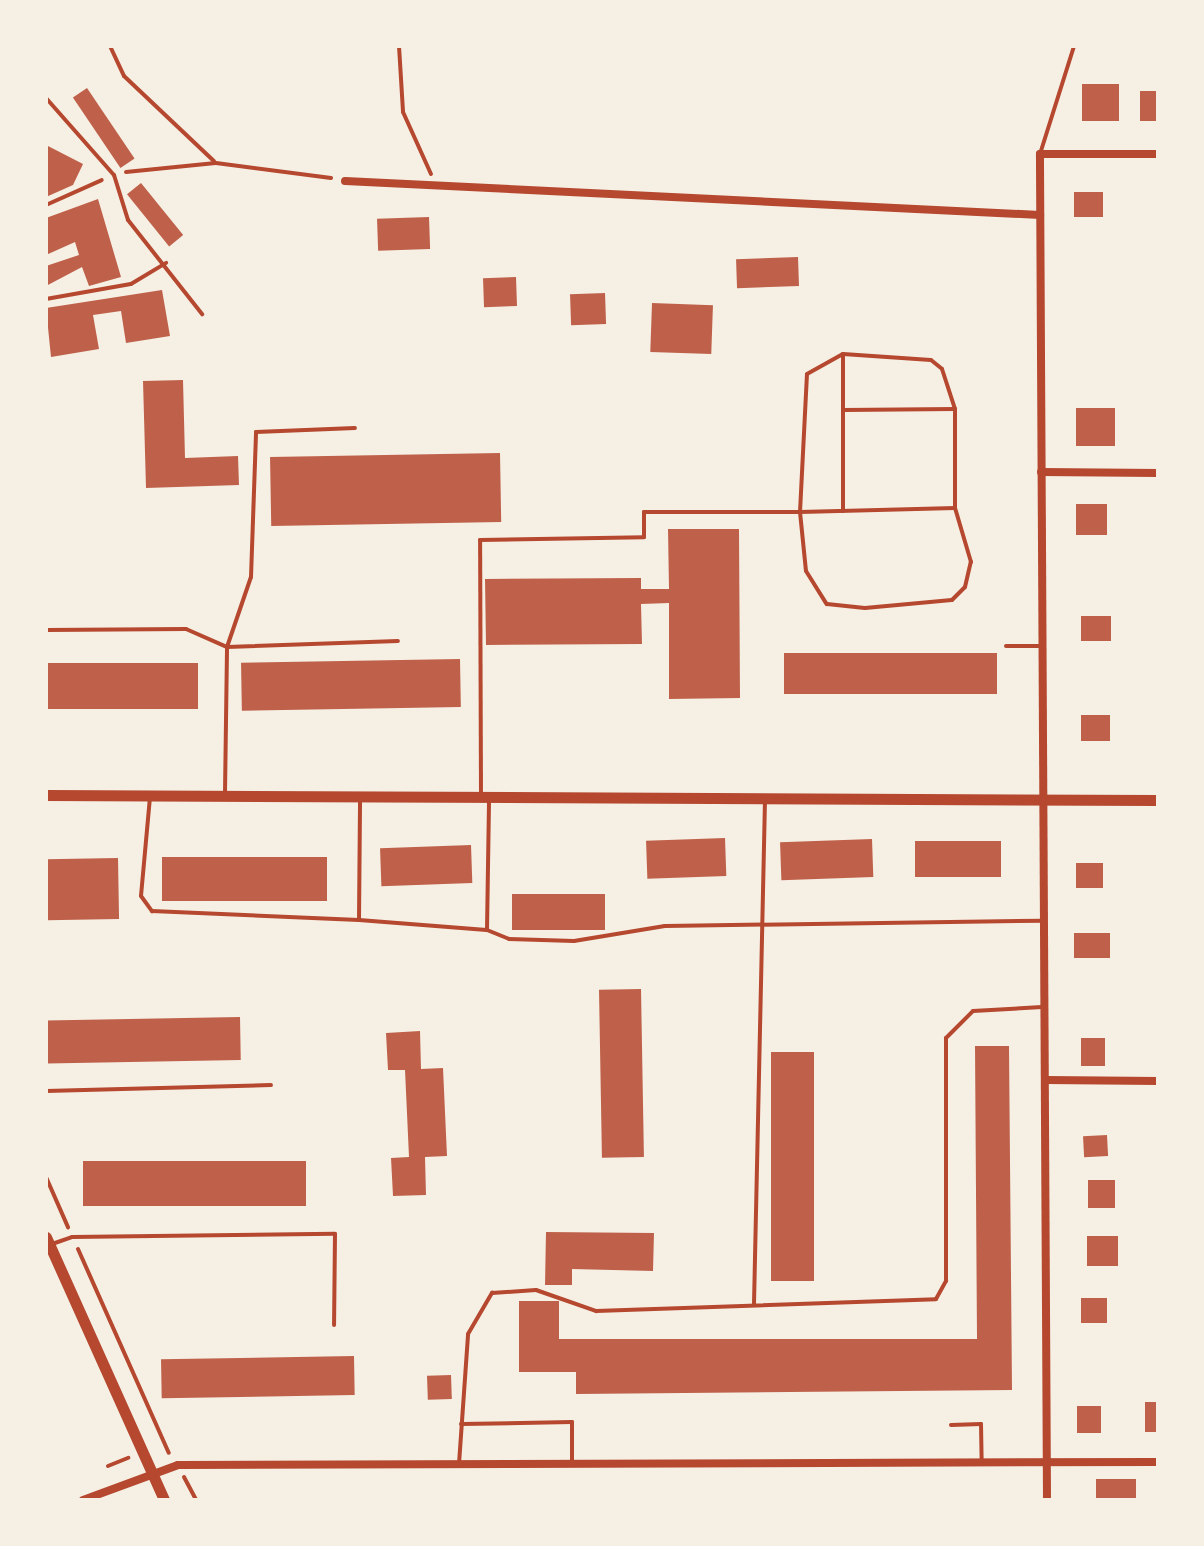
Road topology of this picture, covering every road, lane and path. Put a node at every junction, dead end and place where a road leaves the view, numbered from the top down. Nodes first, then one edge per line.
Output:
1 (110, 46) edge
2 (399, 46) edge
3 (1074, 46) edge
4 (46, 98) edge
5 (1040, 154) junction
6 (1158, 154) edge
7 (216, 163) junction
8 (114, 175) junction
9 (345, 181) joint
10 (439, 191) junction
11 (46, 205) edge
12 (1040, 215) junction
13 (166, 263) junction
14 (46, 299) edge
15 (202, 314) dead end
16 (843, 354) junction
17 (955, 409) junction
18 (843, 410) junction
19 (355, 428) dead end
20 (1041, 472) junction
21 (1158, 473) edge
22 (955, 508) junction
23 (843, 511) junction
24 (800, 512) junction
25 (46, 630) edge
26 (398, 641) dead end
27 (1006, 646) dead end
28 (1039, 646) junction
29 (227, 647) junction
30 (46, 795) edge
31 (150, 795) junction
32 (225, 796) junction
33 (360, 797) junction
34 (485, 799) junction
35 (1158, 800) edge
36 (765, 801) junction
37 (1041, 801) junction
38 (359, 920) junction
39 (1043, 921) junction
40 (766, 927) junction
41 (487, 930) junction
42 (1045, 1007) junction
43 (1046, 1080) junction
44 (1158, 1081) edge
45 (271, 1085) dead end
46 (46, 1091) edge
47 (46, 1177) edge
48 (72, 1237) junction
49 (48, 1241) edge
50 (754, 1304) junction
51 (334, 1325) dead end
52 (461, 1424) junction
53 (951, 1425) dead end
54 (1158, 1462) edge
55 (572, 1464) junction
56 (1047, 1464) junction
57 (178, 1465) junction
58 (459, 1465) junction
59 (983, 1465) junction
60 (152, 1473) junction
61 (83, 1500) edge
62 (164, 1500) edge
63 (196, 1500) edge
64 (1047, 1500) edge

1 - 7 path
2 - 10 path
3 - 5 lane
4 - 8 lane
5 - 6 street
5 - 12 street
7 - 8 path
7 - 9 path
8 - 11 path
8 - 13 lane
9 - 10 street
10 - 12 street
12 - 20 street
13 - 14 lane
13 - 15 lane
16 - 17 lane
16 - 18 lane
16 - 24 lane
17 - 18 lane
17 - 22 lane
18 - 23 lane
19 - 29 lane
20 - 21 street
20 - 28 street
22 - 23 lane
22 - 24 lane
23 - 24 lane
24 - 34 lane
25 - 29 lane
26 - 29 lane
27 - 28 lane
28 - 37 street
29 - 32 lane
30 - 31 street
31 - 32 street
31 - 38 lane
32 - 33 street
33 - 34 street
33 - 38 lane
34 - 36 street
34 - 41 lane
35 - 37 street
36 - 37 street
36 - 40 lane
37 - 39 street
38 - 41 lane
39 - 40 lane
39 - 42 street
40 - 41 lane
40 - 50 lane
42 - 43 street
42 - 50 lane
43 - 44 street
43 - 56 street
45 - 46 lane
47 - 48 path
48 - 49 lane
48 - 51 lane
48 - 57 path
49 - 60 street
50 - 52 lane
52 - 55 lane
52 - 58 lane
53 - 59 lane
54 - 56 street
55 - 58 street
55 - 59 street
56 - 59 street
56 - 64 street
57 - 58 street
57 - 60 street
57 - 63 path
60 - 61 street
60 - 62 street

